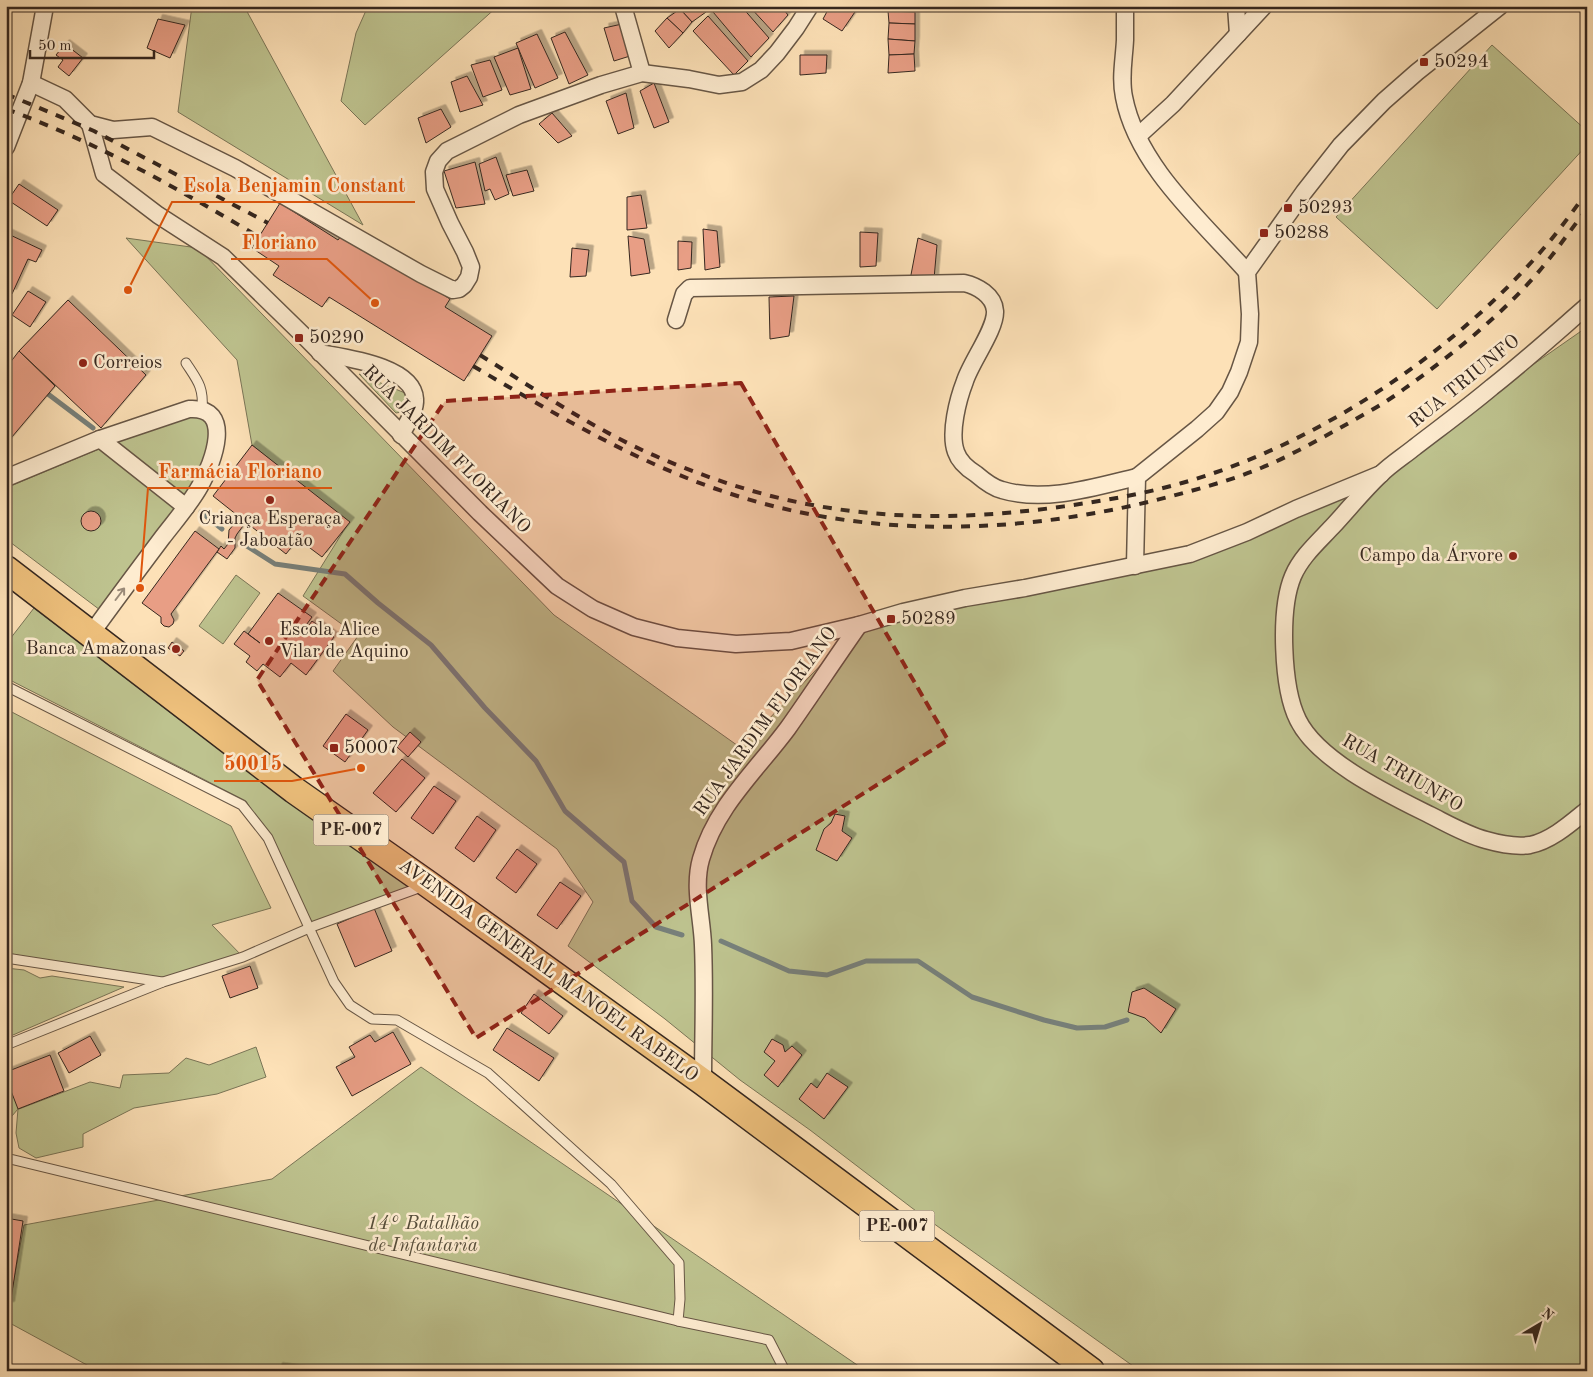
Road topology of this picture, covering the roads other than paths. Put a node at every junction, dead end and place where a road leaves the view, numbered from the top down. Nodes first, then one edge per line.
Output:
1 (45, 6) edge
2 (624, 6) edge
3 (810, 6) edge
4 (1125, 6) edge
5 (1236, 6) edge
6 (1264, 6) edge
7 (1500, 6) edge
8 (1238, 34) junction
9 (642, 73) junction
10 (31, 84) junction
11 (90, 124) junction
12 (1138, 136) junction
13 (6, 147) edge
14 (1248, 272) junction
15 (1587, 306) edge
16 (676, 320) dead end
17 (320, 353) junction
18 (186, 363) dead end
19 (202, 409) junction
20 (401, 435) junction
21 (100, 439) junction
22 (1381, 474) junction
23 (1137, 477) junction
24 (6, 478) edge
25 (186, 507) junction
26 (1135, 566) junction
27 (6, 569) edge
28 (860, 625) junction
29 (91, 634) junction
30 (6, 686) edge
31 (1587, 810) edge
32 (428, 884) junction
33 (309, 928) junction
34 (6, 958) edge
35 (163, 982) junction
36 (6, 1045) edge
37 (703, 1082) junction
38 (6, 1158) edge
39 (678, 1321) junction
40 (785, 1371) edge
41 (1091, 1371) edge

1 - 10 street
2 - 9 street
3 - 9 street
4 - 12 street
5 - 8 street
6 - 8 street
7 - 14 street
8 - 12 street
9 - 11 street
10 - 11 street
10 - 13 street
11 - 17 street, RUA JARDIM FLORIANO
12 - 14 street
14 - 23 street
15 - 22 street, RUA TRIUNFO
16 - 23 street
17 - 20 street, RUA JARDIM FLORIANO
17 - 20 street
18 - 19 lane
19 - 21 street
19 - 25 street
20 - 28 street, RUA JARDIM FLORIANO
21 - 24 street
21 - 25 street
22 - 26 street, RUA JARDIM FLORIANO
22 - 31 street, RUA TRIUNFO
23 - 26 street
29 -> 25 street
26 - 28 street, RUA JARDIM FLORIANO
27 - 29 main road, AVENIDA GENERAL MANOEL RABELO / PE-007
28 - 37 street, RUA JARDIM FLORIANO
29 - 32 main road, AVENIDA GENERAL MANOEL RABELO / PE-007
30 - 33 lane
32 - 33 lane
32 - 37 main road, AVENIDA GENERAL MANOEL RABELO / PE-007
33 - 35 lane
33 - 39 lane
34 - 35 lane
35 - 36 lane
37 - 41 main road, AVENIDA GENERAL MANOEL RABELO / PE-007
38 - 39 lane
39 - 40 lane

